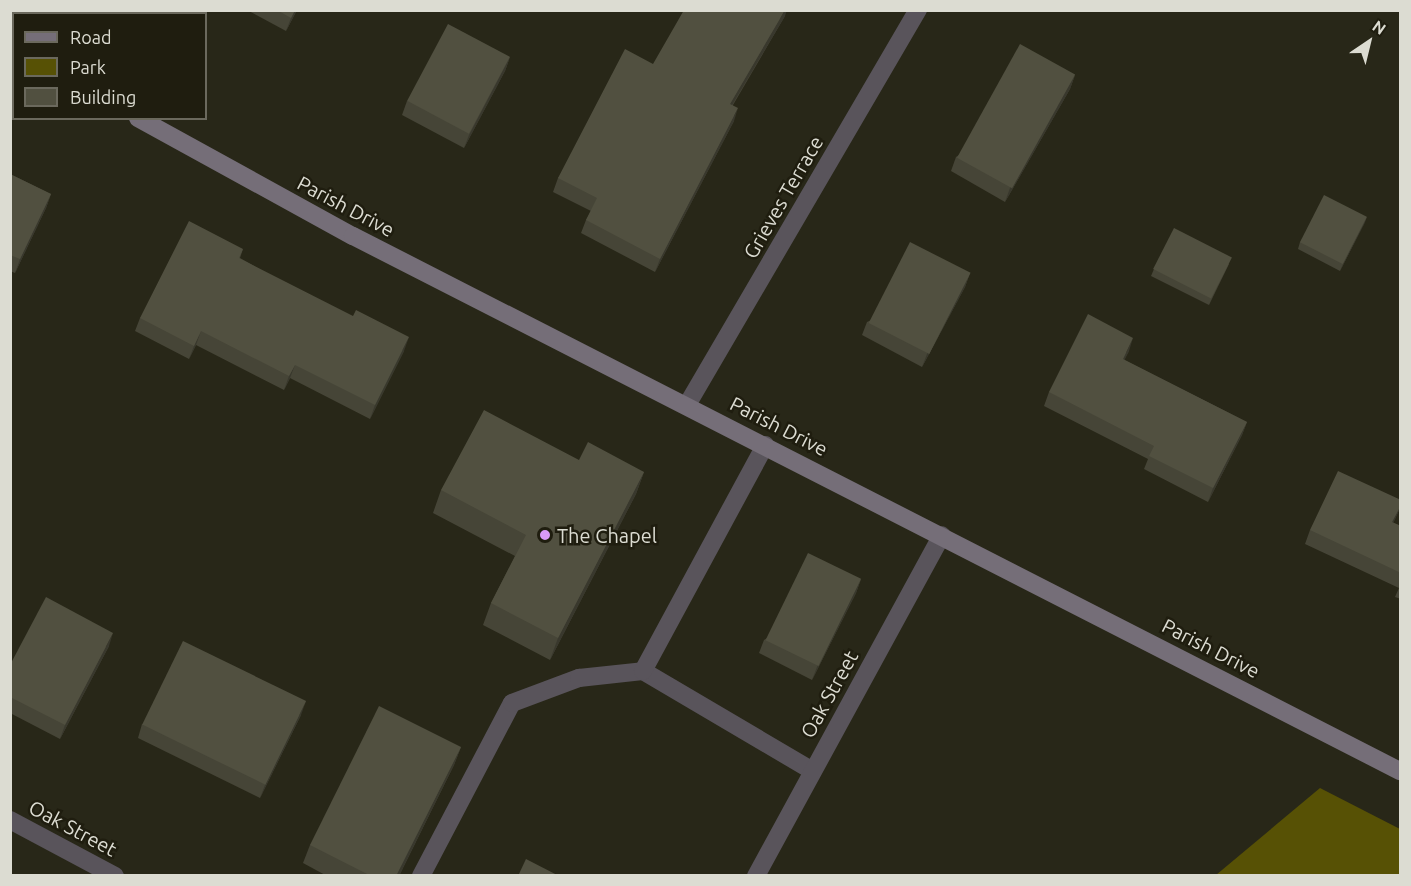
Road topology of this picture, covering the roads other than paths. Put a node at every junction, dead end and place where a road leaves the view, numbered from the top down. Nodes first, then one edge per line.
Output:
1 (918, 10) edge
2 (142, 120) edge
3 (687, 405) junction
4 (765, 445) junction
5 (942, 535) junction
6 (643, 671) junction
7 (813, 771) junction
8 (1401, 771) edge
9 (10, 820) edge
10 (115, 876) edge
11 (421, 876) edge
12 (756, 876) edge

1 - 3 street, Grieves Terrace
2 - 3 street, Parish Drive
3 - 4 street, Parish Drive
4 - 5 street, Parish Drive
4 - 6 street
5 - 7 street, Oak Street
5 - 8 street, Parish Drive
6 - 7 street
6 - 11 street
7 - 12 street, Oak Street
9 - 10 street, Oak Street

